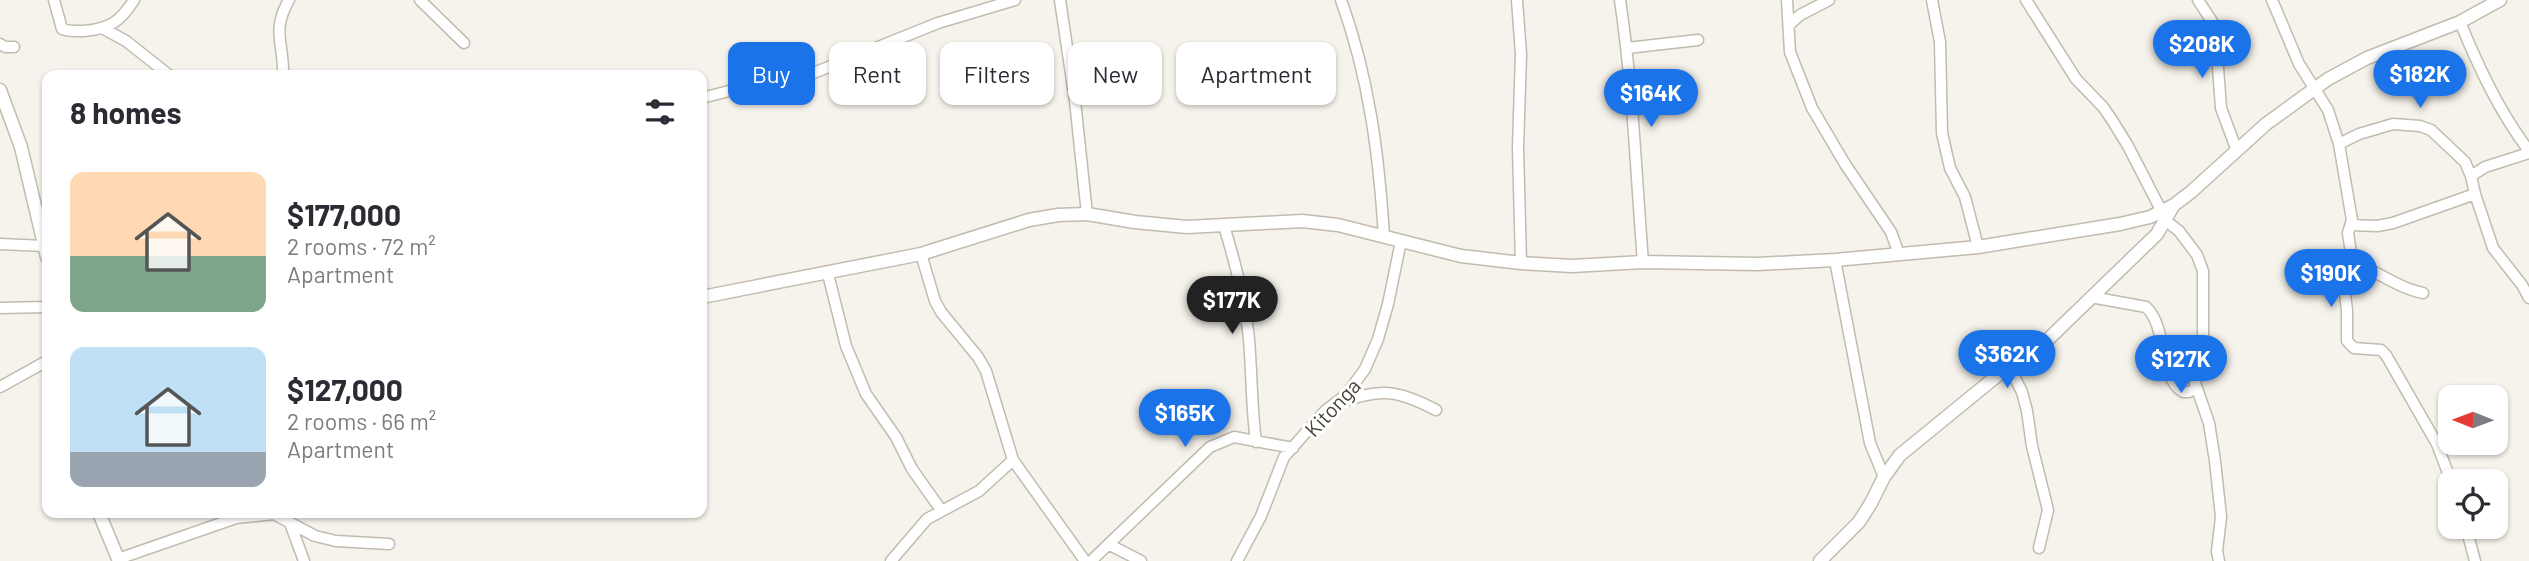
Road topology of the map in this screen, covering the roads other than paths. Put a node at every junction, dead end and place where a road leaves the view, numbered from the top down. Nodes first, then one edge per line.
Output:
1 (54, 0) edge
2 (134, 0) edge
3 (289, 0) edge
4 (420, 0) edge
5 (1015, 0) edge
6 (1060, 0) edge
7 (1341, 0) edge
8 (1517, 0) edge
9 (1620, 0) edge
10 (1787, 0) edge
11 (1829, 0) edge
12 (1932, 0) edge
13 (2026, 0) edge
14 (2198, 0) edge
15 (2272, 0) edge
16 (2500, 0) edge
17 (2460, 22) junction
18 (1789, 24) junction
19 (104, 29) junction
20 (1698, 40) dead end
21 (464, 43) dead end
22 (0, 44) edge
23 (14, 47) dead end
24 (1627, 48) junction
25 (163, 70) edge
26 (283, 70) edge
27 (2315, 88) junction
28 (0, 90) edge
29 (707, 97) edge
30 (2339, 144) junction
31 (2237, 151) junction
32 (2529, 152) edge
33 (2471, 176) junction
34 (2474, 194) junction
35 (1087, 214) junction
36 (2164, 216) junction
37 (2351, 225) junction
38 (1224, 226) junction
39 (42, 234) edge
40 (1384, 237) junction
41 (1401, 241) junction
42 (0, 244) edge
43 (1978, 247) junction
44 (42, 250) edge
45 (921, 254) junction
46 (1899, 254) junction
47 (1835, 260) junction
48 (1643, 262) junction
49 (2353, 262) junction
50 (1521, 263) junction
51 (828, 274) junction
52 (2424, 293) dead end
53 (707, 296) edge
54 (2091, 297) junction
55 (2529, 298) edge
56 (42, 307) edge
57 (0, 308) edge
58 (42, 364) edge
59 (2009, 366) junction
60 (0, 387) edge
61 (2196, 388) junction
62 (1335, 404) junction
63 (1436, 410) dead end
64 (1256, 442) junction
65 (1293, 448) junction
66 (1013, 460) junction
67 (2446, 469) edge
68 (1884, 477) junction
69 (941, 510) junction
70 (101, 518) edge
71 (236, 518) edge
72 (288, 519) edge
73 (2469, 539) edge
74 (389, 544) dead end
75 (1110, 545) junction
76 (2039, 548) dead end
77 (118, 560) edge
78 (304, 561) edge
79 (891, 561) edge
80 (1085, 561) edge
81 (1091, 561) edge
82 (1141, 561) edge
83 (1237, 561) edge
84 (1819, 561) edge
85 (2219, 561) edge
86 (2475, 561) edge

1 - 19 street
2 - 19 street
3 - 26 street
4 - 21 street
5 - 29 street
6 - 35 street
7 - 40 street
8 - 50 street
9 - 24 street
10 - 18 street
11 - 18 street
12 - 43 street
13 - 36 street
14 - 31 street
15 - 27 street
16 - 17 street
17 - 27 street
17 - 32 street
18 - 46 street
19 - 25 street
20 - 24 street
22 - 23 street
24 - 48 street
27 - 30 street
27 - 31 street
28 - 39 street
30 - 33 street
30 - 37 street
31 - 36 street
32 - 33 street
33 - 34 street
34 - 37 street
34 - 55 street
35 - 38 street
35 - 45 street
36 - 43 street
36 - 54 street
36 - 61 street
37 - 49 street
38 - 40 street
38 - 64 street
40 - 41 street
41 - 50 street
41 - 62 street, Kitonga
42 - 44 street
43 - 46 street
45 - 51 street
45 - 66 street
46 - 47 street
47 - 48 street
47 - 68 street
48 - 50 street
49 - 52 street
49 - 67 street
51 - 53 street
51 - 69 street
54 - 59 street
54 - 61 street
56 - 57 street
58 - 60 street
59 - 68 street
59 - 76 street
61 - 85 street
62 - 63 street
62 - 65 street, Kitonga
64 - 65 street
64 - 75 street
65 - 83 street, Kitonga
66 - 69 street
66 - 80 street
68 - 84 street
69 - 79 street
70 - 77 street
71 - 77 street
72 - 74 street
72 - 78 street
73 - 86 street
75 - 81 street
75 - 82 street

